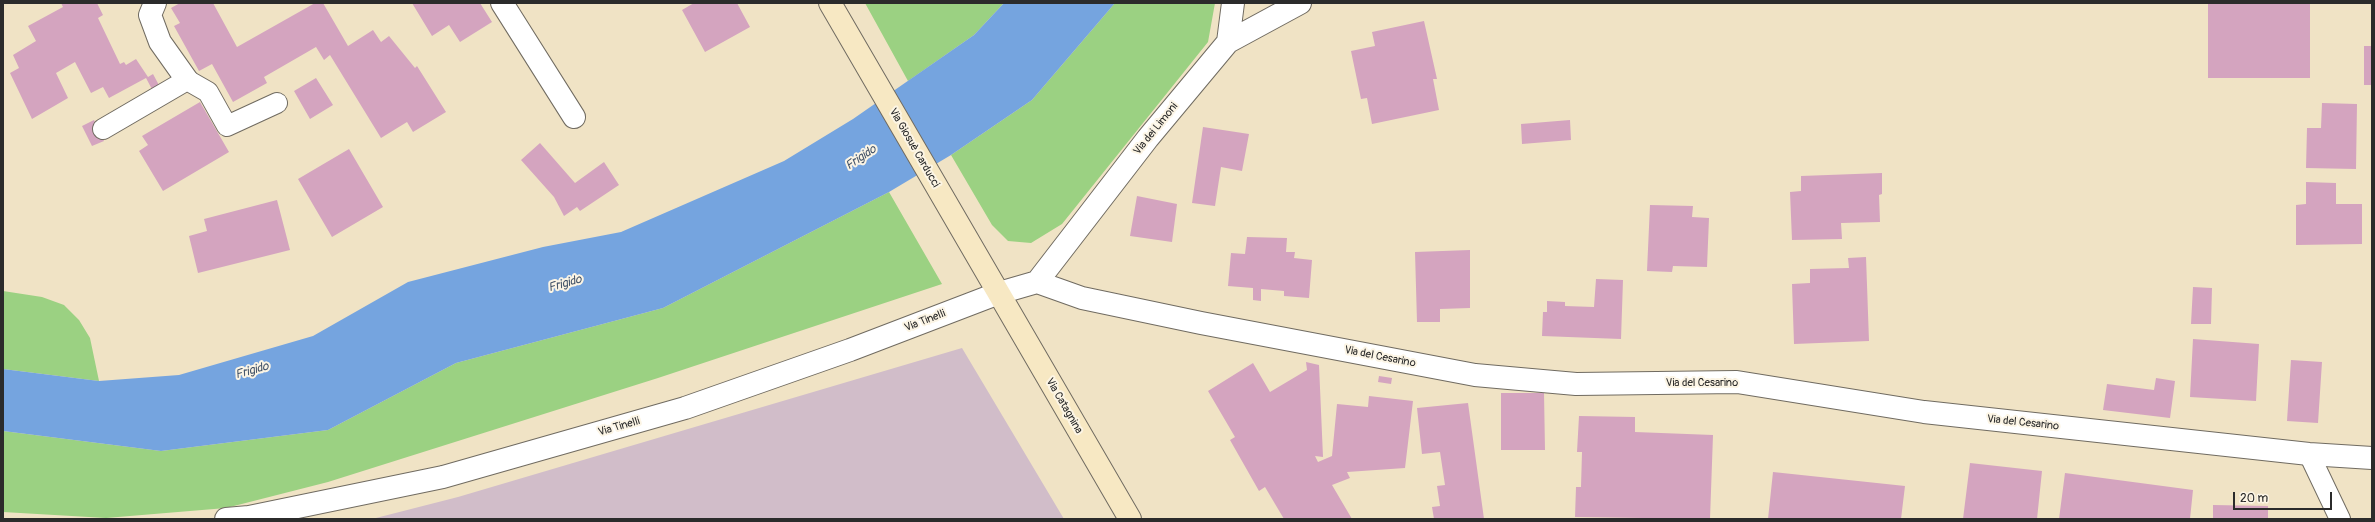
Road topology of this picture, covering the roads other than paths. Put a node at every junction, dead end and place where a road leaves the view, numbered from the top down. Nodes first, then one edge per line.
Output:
1 (155, 3) edge
2 (502, 3) edge
3 (1233, 3) edge
4 (1300, 3) edge
5 (832, 6) edge
6 (1228, 42) junction
7 (187, 80) junction
8 (277, 103) dead end
9 (574, 117) dead end
10 (103, 129) dead end
11 (1037, 282) junction
12 (999, 293) junction
13 (2309, 454) junction
14 (2372, 458) edge
15 (226, 519) edge
16 (1130, 519) edge
17 (2340, 519) edge

1 - 7 street
2 - 9 street
3 - 6 street
4 - 6 street, Via dei Limoni
5 - 12 main road, Via Giosuè Carducci
6 - 11 street, Via dei Limoni
7 - 8 lane
7 - 10 lane
11 - 12 street, Via Tinelli
11 - 13 street, Via del Cesarino
12 - 15 street, Via Tinelli
12 - 16 main road, Via Catagnina
13 - 14 street, Via del Cesarino
13 - 17 lane

